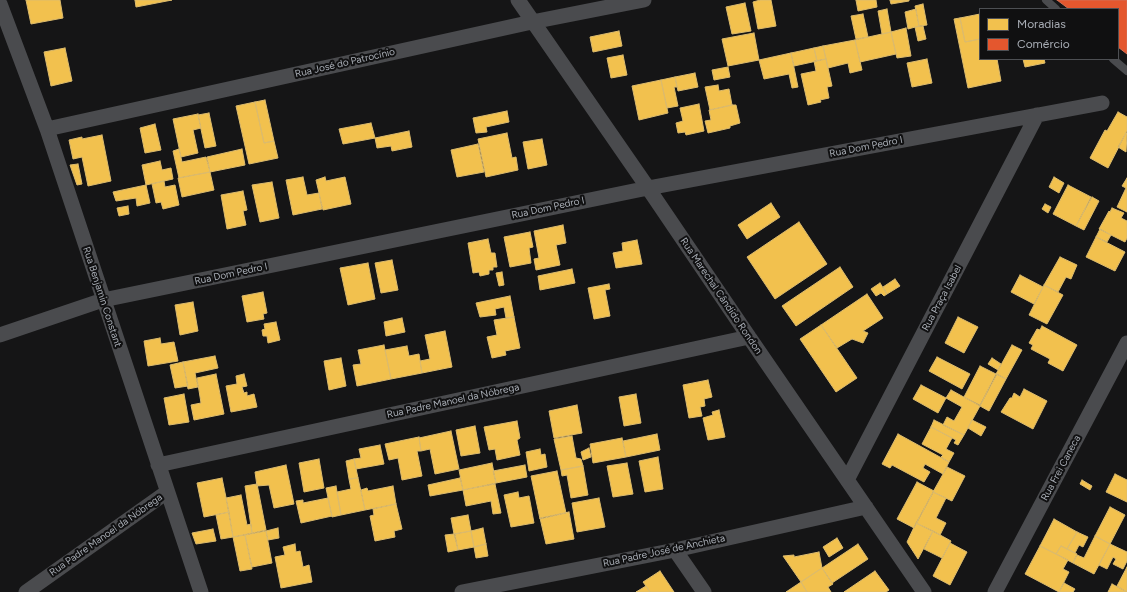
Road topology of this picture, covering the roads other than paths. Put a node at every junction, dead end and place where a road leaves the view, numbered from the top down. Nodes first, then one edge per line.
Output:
1 (518, 0) edge
2 (644, 0) edge
3 (1046, 0) edge
4 (0, 4) edge
5 (1055, 8) edge
6 (532, 22) junction
7 (1114, 60) edge
8 (1127, 71) edge
9 (1102, 103) dead end
10 (1037, 115) junction
11 (47, 129) junction
12 (648, 188) junction
13 (103, 300) junction
14 (0, 335) edge
15 (749, 338) junction
16 (1127, 343) edge
17 (158, 464) junction
18 (847, 480) junction
19 (167, 492) junction
20 (866, 507) junction
21 (675, 550) junction
22 (485, 589) edge
23 (26, 592) edge
24 (201, 592) edge
25 (462, 592) edge
26 (704, 592) edge
27 (924, 592) edge
28 (995, 592) edge

1 - 6 street, Rua Marechal Cândido Rondon
2 - 6 street, Rua José do Patrocínio
3 - 5 lane
4 - 11 street, Rua Benjamin Constant
6 - 11 street, Rua José do Patrocínio
6 - 12 street, Rua Marechal Cândido Rondon
7 - 8 lane
9 - 10 street, Rua Dom Pedro I
10 - 12 street, Rua Dom Pedro I
10 - 18 street, Rua Praça Isabel
11 - 13 street, Rua Benjamin Constant
12 - 13 street, Rua Dom Pedro I
12 - 15 street, Rua Marechal Cândido Rondon
13 - 14 street, Rua Dom Pedro I
13 - 17 street, Rua Benjamin Constant
15 - 17 street, Rua Padre Manoel da Nóbrega
15 - 18 street, Rua Marechal Cândido Rondon
16 - 28 street, Rua Frei Caneca
17 - 19 street, Rua Benjamin Constant
18 - 20 street, Rua Marechal Cândido Rondon
19 - 23 street, Rua Padre Manoel da Nóbrega
19 - 24 street, Rua Benjamin Constant
20 - 21 street, Rua Padre José de Anchieta
20 - 27 street, Rua Marechal Cândido Rondon
21 - 22 street, Rua Padre José de Anchieta
21 - 26 street
22 - 25 street, Rua Padre José de Anchieta

